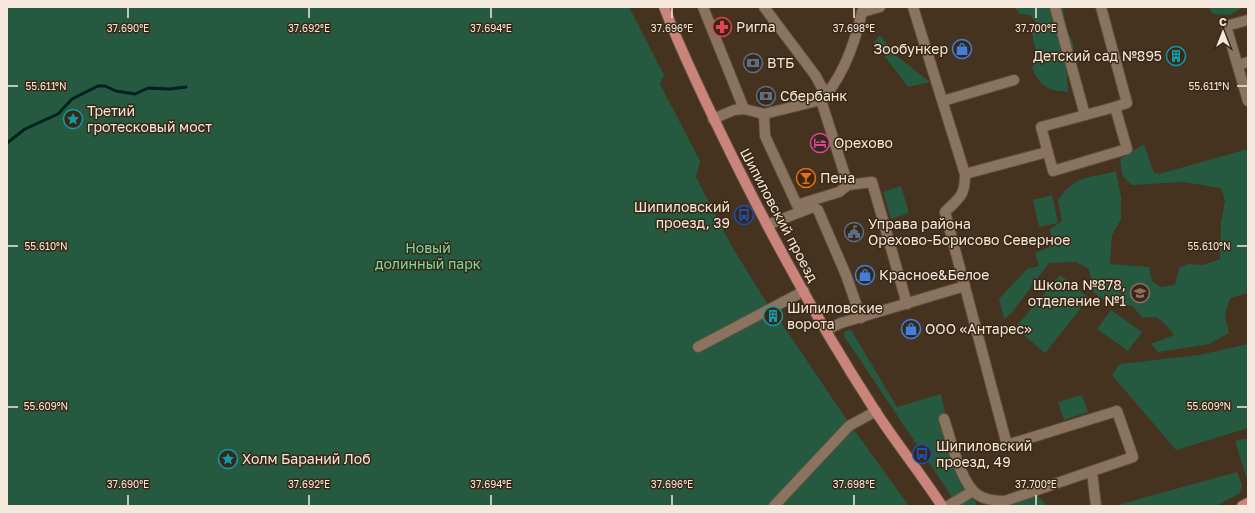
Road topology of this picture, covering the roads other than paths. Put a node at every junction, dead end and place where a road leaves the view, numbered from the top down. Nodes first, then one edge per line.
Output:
1 (664, 7) edge
2 (703, 7) edge
3 (764, 7) edge
4 (880, 7) edge
5 (912, 7) edge
6 (1055, 7) edge
7 (1100, 7) edge
8 (863, 10) edge
9 (1248, 20) edge
10 (1243, 63) edge
11 (1014, 80) dead end
12 (823, 98) junction
13 (943, 101) junction
14 (1248, 101) edge
15 (1115, 107) junction
16 (744, 109) junction
17 (764, 114) junction
18 (1086, 115) junction
19 (713, 119) junction
20 (1047, 152) junction
21 (965, 174) junction
22 (848, 185) junction
23 (767, 225) junction
24 (965, 286) junction
25 (804, 291) junction
26 (907, 304) junction
27 (860, 318) junction
28 (826, 330) junction
29 (698, 347) dead end
30 (876, 411) junction
31 (944, 419) dead end
32 (1092, 472) junction
33 (974, 491) junction
34 (1248, 503) edge
35 (774, 506) edge
36 (942, 506) edge
37 (948, 506) edge
38 (1096, 506) edge
39 (1242, 506) edge

1 - 19 main road, Шипиловский проезд
2 - 16 lane
3 - 12 lane
4 - 8 lane
5 - 13 lane
6 - 18 lane
7 - 15 lane
8 - 12 lane
9 - 10 lane
10 - 14 lane
11 - 13 lane
12 - 17 lane
12 - 22 lane
13 - 21 lane
15 - 18 lane
15 - 20 lane
16 - 17 lane
16 - 19 lane
17 - 22 lane
18 - 20 lane
19 - 23 main road, Шипиловский проезд
20 - 21 lane
21 - 24 lane
22 - 26 lane
23 - 25 main road, Шипиловский проезд
23 - 27 lane
24 - 26 lane
24 - 32 lane
25 - 28 main road, Шипиловский проезд
25 - 29 lane
26 - 27 lane
27 - 28 lane
28 - 30 main road, Шипиловский проезд
30 - 35 lane
30 - 36 main road, Шипиловский проезд
31 - 33 lane
32 - 33 lane
32 - 38 lane
33 - 37 lane
34 - 39 main road

